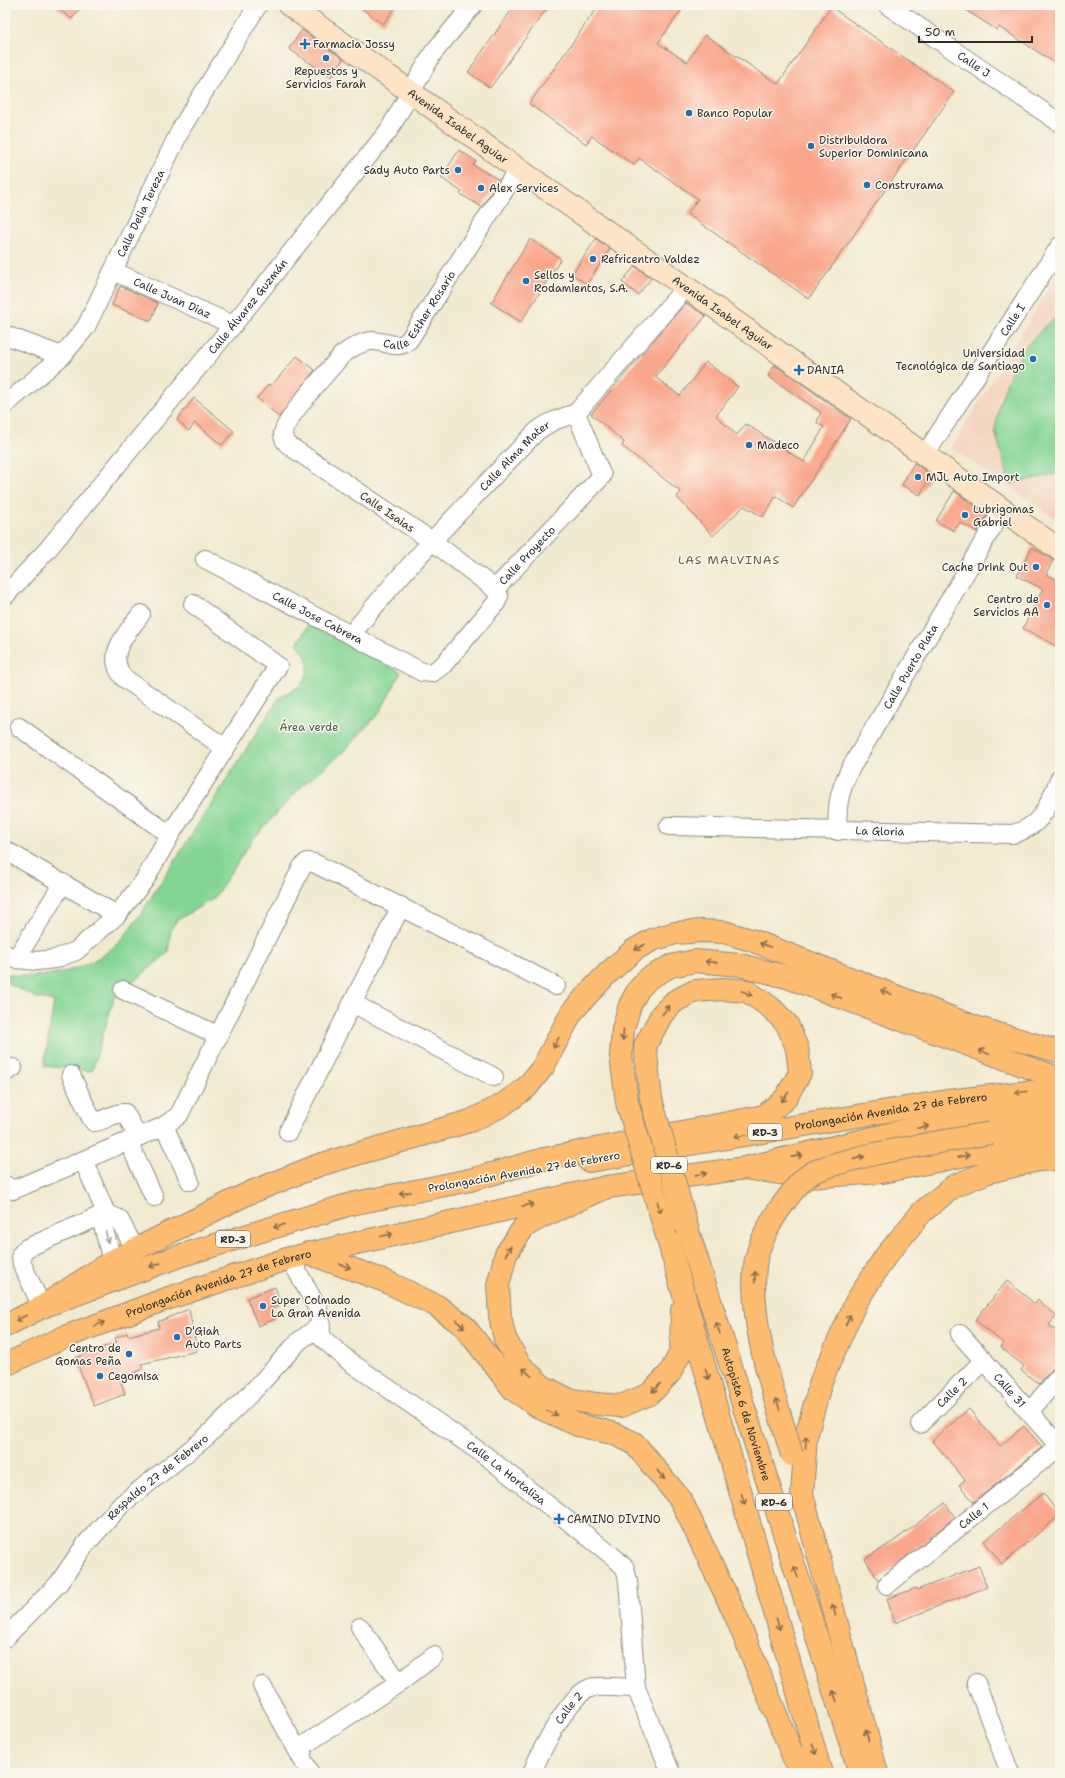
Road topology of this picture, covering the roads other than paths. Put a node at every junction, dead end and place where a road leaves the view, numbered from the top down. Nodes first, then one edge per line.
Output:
1 (258, 5) edge
2 (289, 5) edge
3 (473, 5) edge
4 (888, 5) edge
5 (410, 91) junction
6 (1060, 123) edge
7 (518, 169) junction
8 (1060, 246) edge
9 (113, 270) junction
10 (686, 287) junction
11 (232, 325) junction
12 (5, 336) edge
13 (62, 356) junction
14 (5, 405) edge
15 (576, 413) junction
16 (283, 434) joint
17 (925, 454) junction
18 (1003, 509) junction
19 (432, 542) junction
20 (1060, 550) edge
21 (205, 558) dead end
22 (495, 589) junction
23 (5, 596) edge
24 (193, 604) dead end
25 (141, 614) dead end
26 (351, 635) junction
27 (432, 673) joint
28 (19, 727) dead end
29 (225, 748) junction
30 (1060, 778) edge
31 (669, 826) dead end
32 (838, 831) junction
33 (170, 835) junction
34 (5, 850) edge
35 (63, 882) junction
36 (400, 906) junction
37 (117, 915) junction
38 (11, 957) edge
39 (556, 986) dead end
40 (123, 990) dead end
41 (352, 1004) junction
42 (863, 1006) junction
43 (975, 1027) junction
44 (219, 1036) junction
45 (1060, 1052) edge
46 (71, 1075) dead end
47 (494, 1077) dead end
48 (1060, 1079) edge
49 (1060, 1092) edge
50 (1060, 1112) edge
51 (164, 1126) junction
52 (1060, 1126) edge
53 (288, 1132) dead end
54 (133, 1139) junction
55 (1060, 1146) edge
56 (1060, 1159) edge
57 (84, 1162) junction
58 (745, 1168) junction
59 (470, 1180) junction
60 (190, 1181) dead end
61 (5, 1185) edge
62 (607, 1187) junction
63 (154, 1197) dead end
64 (106, 1213) junction
65 (135, 1249) junction
66 (299, 1255) junction
67 (112, 1261) junction
68 (682, 1287) junction
69 (42, 1307) junction
70 (321, 1325) junction
71 (5, 1326) edge
72 (960, 1334) dead end
73 (984, 1360) junction
74 (5, 1365) edge
75 (1060, 1376) edge
76 (1030, 1412) junction
77 (920, 1424) dead end
78 (1060, 1447) edge
79 (802, 1494) junction
80 (887, 1585) dead end
81 (360, 1627) dead end
82 (5, 1638) edge
83 (434, 1656) dead end
84 (399, 1683) junction
85 (976, 1683) dead end
86 (262, 1686) dead end
87 (636, 1688) junction
88 (301, 1757) junction
89 (310, 1773) edge
90 (532, 1773) edge
91 (671, 1773) edge
92 (800, 1773) edge
93 (821, 1773) edge
94 (860, 1773) edge
95 (877, 1773) edge
96 (1010, 1773) edge

1 - 9 street, Calle Delia Tereza
2 - 5 main road, Avenida Isabel Aguiar
3 - 5 street, Calle Álvarez Guzmán
4 - 6 street, Calle J
5 - 7 main road, Avenida Isabel Aguiar
5 - 11 street, Calle Álvarez Guzmán
7 - 10 main road, Avenida Isabel Aguiar
7 - 16 street, Calle Esther Rosario
8 - 17 street, Calle I
9 - 11 street, Calle Juan Diaz
9 - 13 street, Calle Delia Tereza
10 - 15 street, Calle Alma Mater
10 - 17 main road, Avenida Isabel Aguiar
11 - 23 street, Calle Álvarez Guzmán
12 - 13 street
13 - 14 street, Calle Delia Tereza
15 - 19 street, Calle Alma Mater
15 - 22 street, Calle Proyecto
16 - 19 street, Calle Isaias
17 - 18 main road, Avenida Isabel Aguiar
18 - 20 main road, Avenida Isabel Aguiar
18 - 32 street, Calle Puerto Plata
19 - 22 street, Calle Isaias
19 - 26 street, Calle Alma Mater
21 - 26 street, Calle Jose Cabrera
22 - 27 street, Calle Proyecto
24 - 29 street
25 - 29 street
26 - 27 street, Calle Jose Cabrera
28 - 33 street
29 - 33 street
30 - 32 street, La Gloria
31 - 32 street, La Gloria
33 - 37 street
34 - 35 street
35 - 37 street
35 - 38 street
36 - 39 street
36 - 41 street
36 - 44 street
37 - 38 street
40 - 44 street
41 - 47 street
41 - 53 street
42 - 43 main road
48 -> 42 main road
42 -> 68 main road, RD-6, bridge
43 - 45 main road
43 -> 65 main road
44 - 51 street
46 - 54 street
49 -> 59 main road, Prolongación Avenida 27 de Febrero / RD-3
58 -> 50 main road, Prolongación Avenida 27 de Febrero
51 - 54 street
51 - 60 street
79 -> 52 main road, bridge
54 - 57 street
54 - 63 street
58 -> 55 main road, Prolongación Avenida 27 de Febrero
79 -> 56 main road
57 - 61 street
57 - 64 street
62 -> 58 main road, Prolongación Avenida 27 de Febrero
59 -> 69 main road, Prolongación Avenida 27 de Febrero / RD-3
94 -> 59 main road, Autopista 6 de Noviembre / RD-6, bridge
66 -> 62 main road, Prolongación Avenida 27 de Febrero
68 -> 62 main road
64 - 65 street
64 -> 67 street
64 - 69 street
65 - 67 main road
66 - 70 street, Calle La Hortaliza
74 -> 66 main road, Prolongación Avenida 27 de Febrero
66 -> 92 main road
67 - 69 main road
68 -> 93 main road, RD-6
69 -> 71 main road, Prolongación Avenida 27 de Febrero / RD-3
70 - 82 street, Respaldo 27 de Febrero
70 - 87 street, Calle La Hortaliza
72 - 73 street, Calle 31
73 - 76 street, Calle 31
73 - 77 street, Calle 2
75 - 76 street
76 - 78 street, Calle 31
78 - 80 street, Calle 1
95 -> 79 main road
81 - 84 street
83 - 84 street
84 - 88 street
85 - 96 street
86 - 88 street
87 - 90 street, Calle 2
87 - 91 street, Calle La Hortaliza
88 - 89 street

